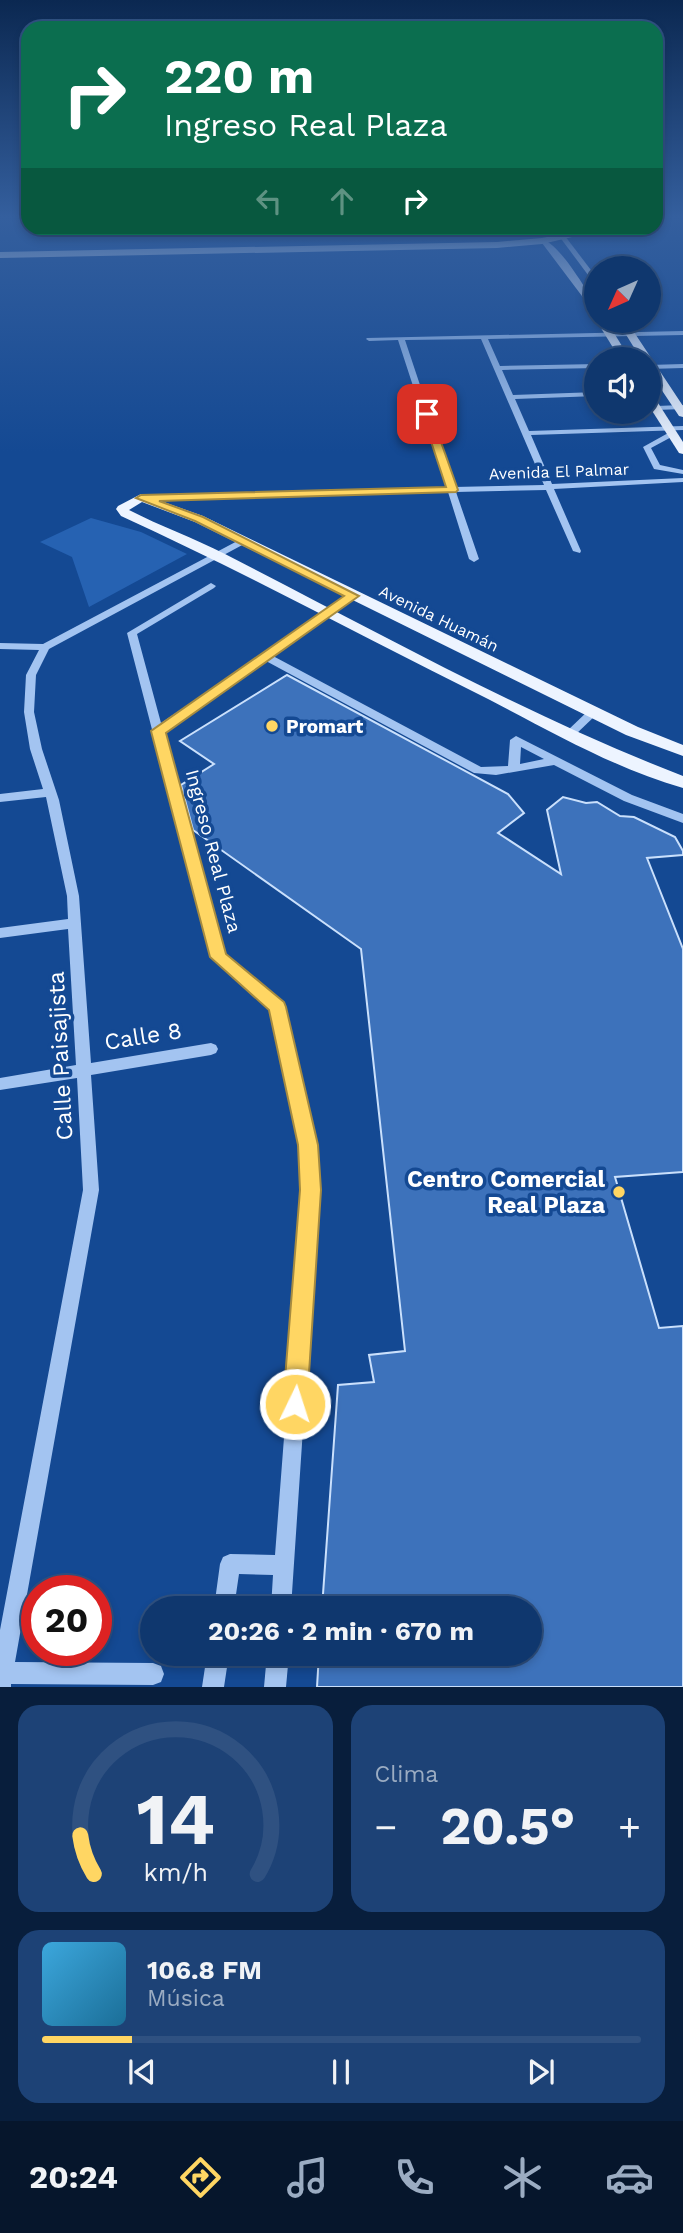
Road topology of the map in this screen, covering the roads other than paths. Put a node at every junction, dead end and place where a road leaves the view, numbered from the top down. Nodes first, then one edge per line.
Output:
1 (683, 333) edge
2 (611, 334) junction
3 (631, 334) junction
4 (484, 337) junction
5 (401, 338) junction
6 (369, 339) dead end
7 (618, 347) edge
8 (639, 347) edge
9 (661, 365) edge
10 (584, 366) edge
11 (683, 366) edge
12 (498, 368) junction
13 (661, 381) edge
14 (584, 394) edge
15 (511, 397) junction
16 (661, 408) edge
17 (681, 409) edge
18 (661, 414) edge
19 (675, 431) edge
20 (527, 433) junction
21 (683, 451) edge
22 (683, 472) edge
23 (683, 480) edge
24 (549, 487) junction
25 (452, 490) junction
26 (141, 498) junction
27 (243, 541) junction
28 (578, 551) dead end
29 (218, 555) junction
30 (474, 559) dead end
31 (211, 586) dead end
32 (353, 596) junction
33 (326, 613) junction
34 (0, 646) edge
35 (45, 648) junction
36 (267, 657) junction
37 (593, 712) junction
38 (158, 731) junction
39 (570, 734) junction
40 (683, 751) edge
41 (554, 761) junction
42 (514, 767) junction
43 (683, 782) edge
44 (51, 792) junction
45 (0, 798) edge
46 (683, 819) edge
47 (75, 923) junction
48 (0, 933) edge
49 (211, 1049) dead end
50 (84, 1068) junction
51 (0, 1084) edge
52 (284, 1564) junction
53 (226, 1596) edge
54 (282, 1596) edge
55 (216, 1666) edge
56 (277, 1666) edge
57 (153, 1674) dead end
58 (1, 1677) edge
59 (213, 1687) edge
60 (275, 1687) edge

1 - 3 street
2 - 3 street
2 - 4 street
2 - 7 main road
3 - 8 main road
4 - 5 street
4 - 12 street
5 - 6 street
5 - 25 street
9 - 11 street
10 - 12 street
12 - 15 street
13 - 17 main road
14 - 15 street
15 - 20 street
16 - 17 street
18 - 19 main road
19 - 20 street
19 - 21 main road
19 - 22 street
20 - 24 street
23 - 24 street, Avenida El Palmar
24 - 25 street, Avenida El Palmar
24 - 28 street
25 - 26 street, Avenida El Palmar
25 - 30 street
26 - 27 main road, Avenida Huamán
26 - 29 main road
27 - 29 street
27 - 32 main road, Avenida Huamán
29 - 33 main road
29 - 35 street
31 - 38 street, Ingreso Real Plaza
32 - 33 street
32 - 37 main road, Avenida Huamán
33 - 36 street
33 - 39 main road
34 - 35 street
35 - 44 street, Calle Paisajista
36 - 38 street
36 - 42 street
37 - 39 street
37 - 40 main road, Avenida Huamán
38 - 52 street, Ingreso Real Plaza
39 - 43 main road
41 - 42 street
41 - 42 street
41 - 46 street
44 - 45 street
44 - 47 street, Calle Paisajista
47 - 48 street
47 - 50 street, Calle Paisajista
49 - 50 street, Calle 8
50 - 51 street, Calle 8
50 - 58 street, Calle Paisajista
52 - 53 street
52 - 54 street, Ingreso Real Plaza
55 - 59 street
56 - 60 street
57 - 58 street

